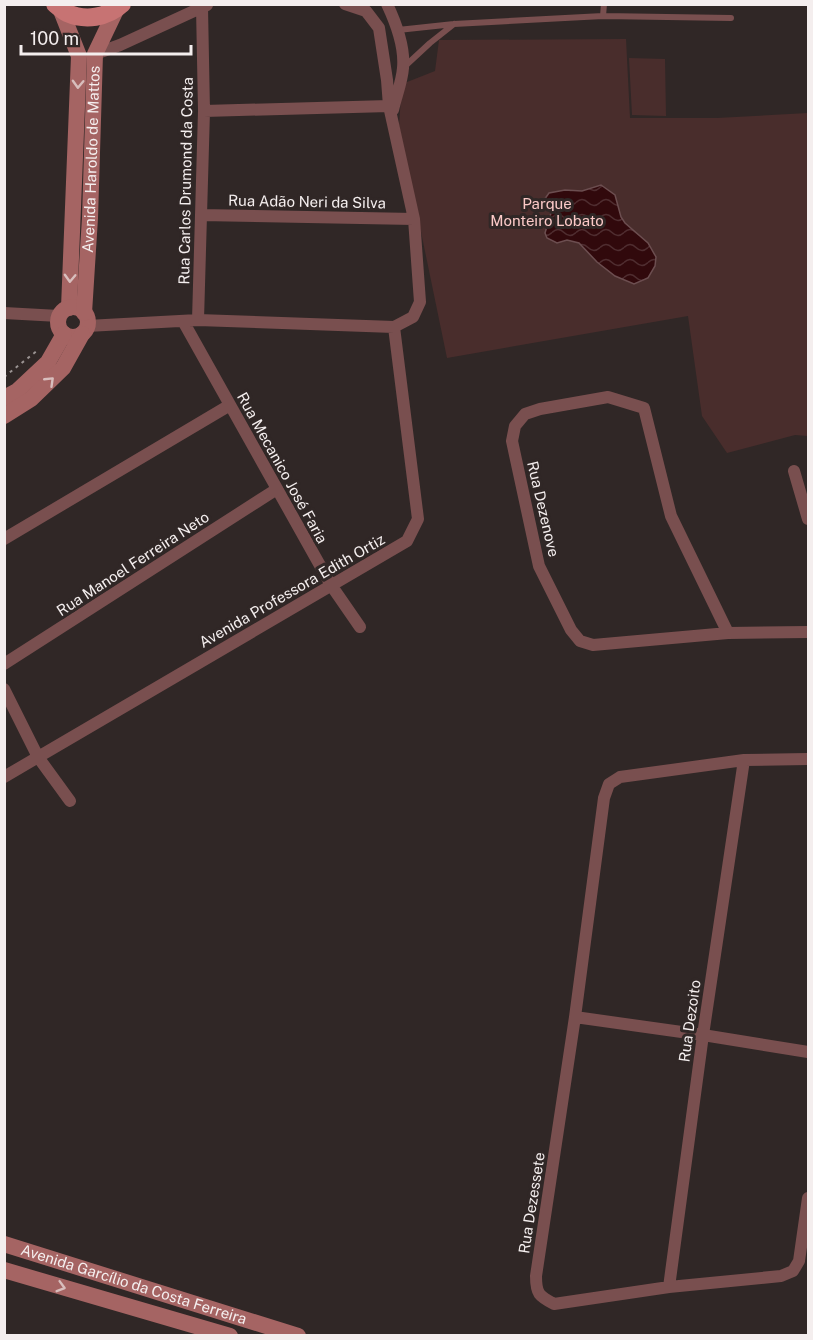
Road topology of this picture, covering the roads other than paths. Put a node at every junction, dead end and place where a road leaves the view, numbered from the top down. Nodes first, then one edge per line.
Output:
1 (345, 4) edge
2 (387, 4) edge
3 (604, 4) edge
4 (58, 6) edge
5 (205, 6) edge
6 (119, 7) edge
7 (603, 16) junction
8 (731, 18) dead end
9 (454, 24) junction
10 (397, 30) junction
11 (105, 34) junction
12 (120, 45) junction
13 (95, 54) junction
14 (403, 69) junction
15 (204, 111) junction
16 (390, 111) junction
17 (201, 215) junction
18 (414, 219) junction
19 (4, 314) edge
20 (76, 319) junction
21 (198, 320) junction
22 (183, 321) junction
23 (394, 327) junction
24 (4, 398) edge
25 (230, 405) junction
26 (4, 416) edge
27 (794, 471) dead end
28 (277, 489) junction
29 (806, 502) edge
30 (808, 519) edge
31 (4, 539) edge
32 (331, 585) junction
33 (360, 627) dead end
34 (808, 632) edge
35 (728, 633) junction
36 (4, 664) edge
37 (4, 690) edge
38 (38, 757) junction
39 (808, 759) edge
40 (744, 760) junction
41 (4, 777) edge
42 (70, 801) dead end
43 (575, 1017) junction
44 (703, 1035) junction
45 (808, 1052) edge
46 (808, 1198) edge
47 (4, 1244) edge
48 (4, 1270) edge
49 (669, 1287) junction
50 (230, 1335) edge
51 (298, 1335) edge

1 - 16 street
2 - 10 street
3 - 7 lane
4 - 6 main road
4 -> 20 street, Avenida Haroldo de Mattos
5 - 12 street
5 - 15 street, Rua Carlos Drumond da Costa
6 - 11 street, Avenida Haroldo de Mattos
7 - 8 lane
7 - 9 lane
9 - 10 lane
9 - 14 lane
10 - 14 street
11 - 12 street
11 - 13 street, Avenida Haroldo de Mattos
12 - 13 street
13 - 20 street, Avenida Haroldo de Mattos
14 - 16 street
15 - 16 street
15 - 17 street, Rua Carlos Drumond da Costa
16 - 18 street
17 - 18 street, Rua Adão Neri da Silva
17 - 21 street, Rua Carlos Drumond da Costa
18 - 23 street
19 - 20 street
20 - 22 street
20 - 24 street
26 -> 20 street, Avenida Haroldo de Mattos
21 - 22 street
21 - 23 street
22 - 25 street, Rua Mecanico José Faria
23 - 32 street, Avenida Professora Edith Ortiz
25 - 28 street, Rua Mecanico José Faria
25 - 31 street
27 - 29 street
28 - 32 street, Rua Mecanico José Faria
28 - 36 street, Rua Manoel Ferreira Neto
29 - 30 street
32 - 33 street, Rua Mecanico José Faria
32 - 38 street, Avenida Professora Edith Ortiz
34 - 35 street, Rua Dezenove
35 - 35 street, Rua Dezenove
37 - 38 street
38 - 41 street, Avenida Professora Edith Ortiz
38 - 42 street
39 - 40 street
40 - 43 street, Rua Dezessete
40 - 44 street, Rua Dezoito
43 - 44 street
43 - 49 street, Rua Dezessete
44 - 45 street
44 - 49 street, Rua Dezoito
46 - 49 street, Rua Dezessete
47 - 51 street, Avenida Garcílio da Costa Ferreira
48 -> 50 street, Avenida Garcílio da Costa Ferreira

